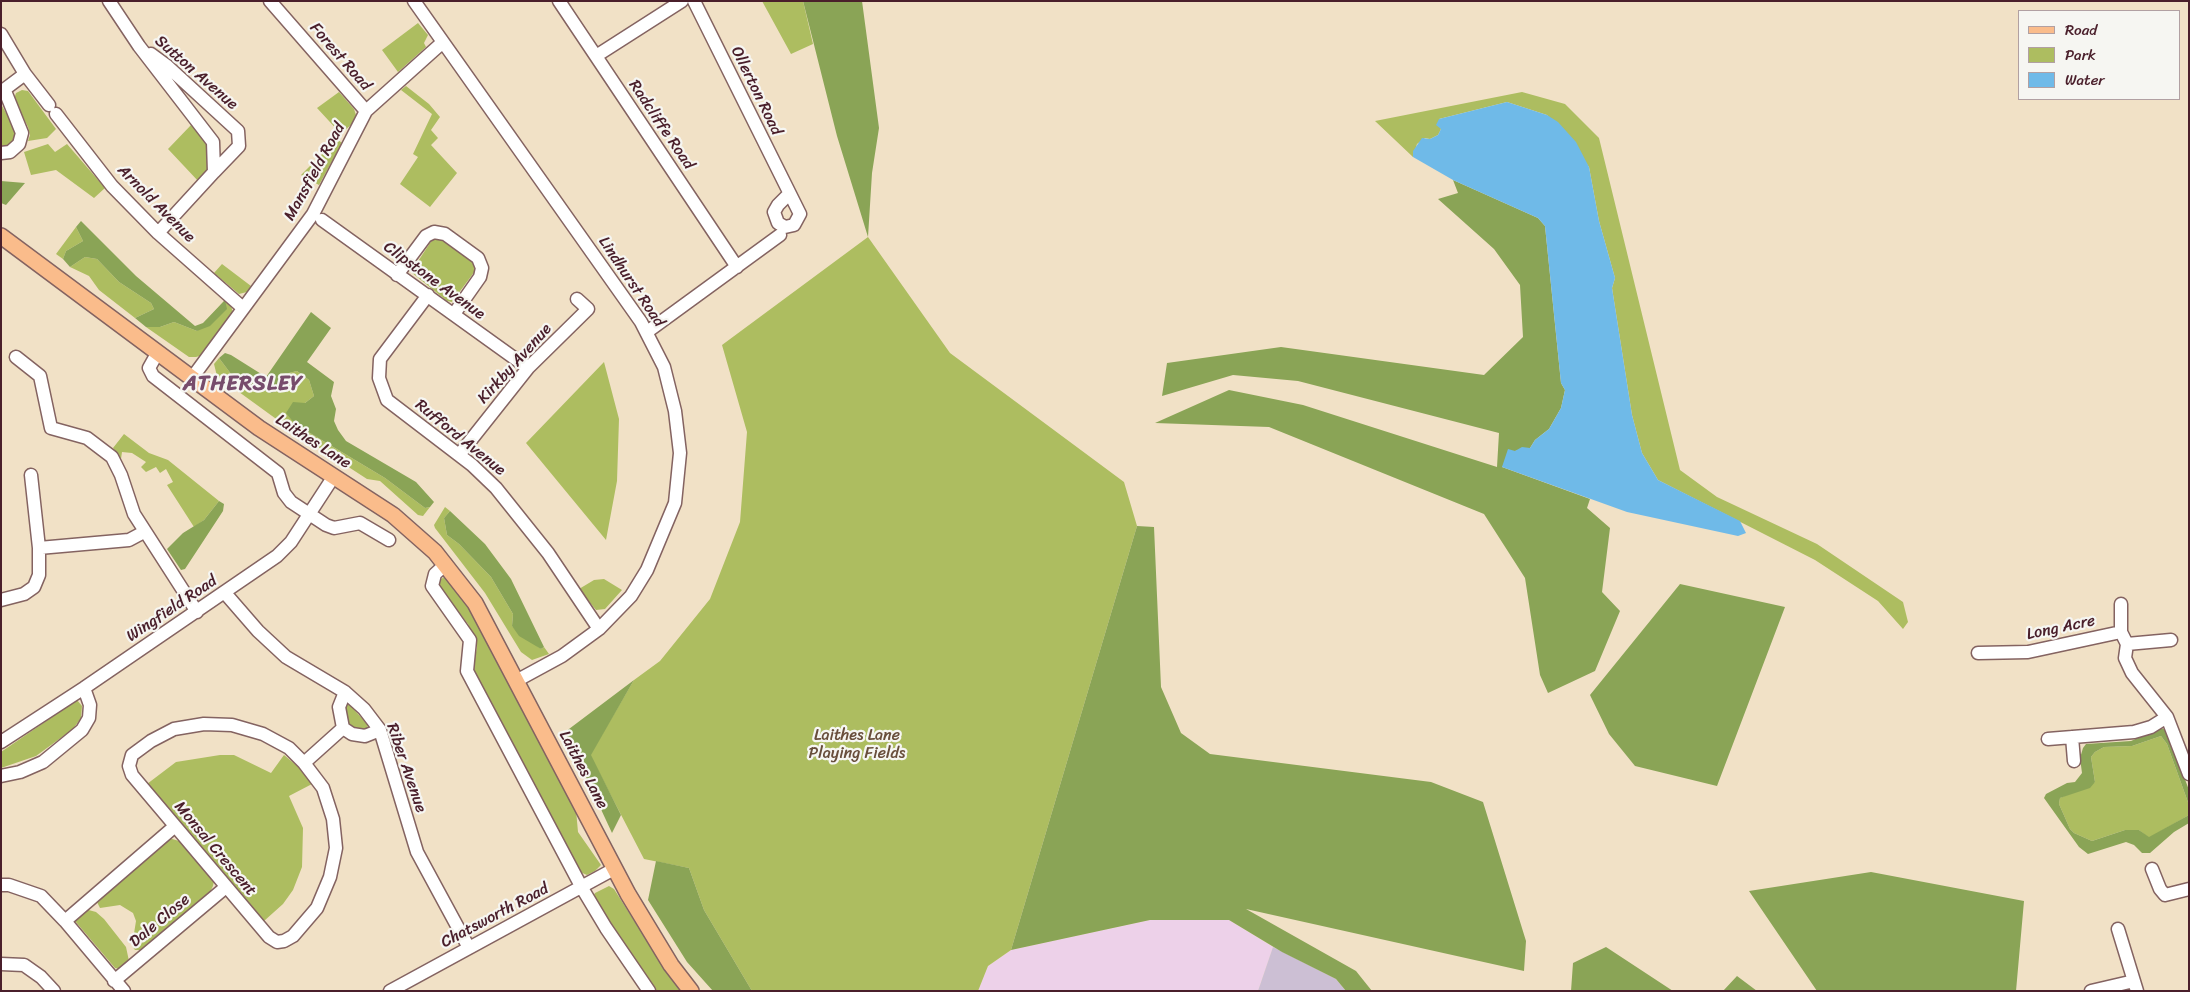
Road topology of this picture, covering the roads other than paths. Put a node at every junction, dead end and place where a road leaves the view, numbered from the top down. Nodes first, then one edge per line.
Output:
1 (109, 1) edge
2 (270, 1) edge
3 (414, 1) edge
4 (559, 1) edge
5 (682, 1) edge
6 (694, 1) edge
7 (1, 34) edge
8 (443, 42) junction
9 (139, 46) junction
10 (596, 56) junction
11 (24, 74) junction
12 (3, 92) edge
13 (366, 112) junction
14 (1, 152) edge
15 (214, 172) junction
16 (789, 194) dead end
17 (322, 220) dead end
18 (158, 233) junction
19 (1, 236) edge
20 (780, 236) dead end
21 (737, 267) junction
22 (398, 274) junction
23 (428, 295) junction
24 (577, 299) dead end
25 (243, 308) junction
26 (454, 314) junction
27 (647, 332) junction
28 (158, 352) junction
29 (16, 357) dead end
30 (528, 368) junction
31 (192, 378) junction
32 (459, 455) junction
33 (31, 475) dead end
34 (334, 476) junction
35 (309, 514) junction
36 (144, 532) junction
37 (389, 540) dead end
38 (39, 548) junction
39 (446, 564) junction
40 (224, 593) junction
41 (1, 600) edge
42 (2121, 604) dead end
43 (197, 612) junction
44 (598, 629) junction
45 (2121, 632) junction
46 (2171, 640) dead end
47 (2127, 644) junction
48 (1978, 653) dead end
49 (516, 681) junction
50 (84, 688) junction
51 (345, 692) junction
52 (2167, 717) junction
53 (342, 728) junction
54 (380, 730) junction
55 (2072, 737) junction
56 (2048, 739) dead end
57 (1, 742) edge
58 (2186, 758) edge
59 (2074, 761) dead end
60 (304, 763) junction
61 (2189, 774) edge
62 (1, 776) edge
63 (174, 827) junction
64 (614, 869) junction
65 (2152, 869) dead end
66 (1, 885) edge
67 (226, 887) junction
68 (582, 888) junction
69 (2189, 889) edge
70 (66, 921) junction
71 (2118, 929) dead end
72 (469, 948) junction
73 (1, 964) edge
74 (114, 981) junction
75 (2135, 986) edge
76 (54, 991) edge
77 (124, 991) edge
78 (390, 991) edge
79 (649, 991) edge
80 (691, 991) edge
81 (2091, 991) edge

1 - 9 street, Sutton Avenue
2 - 13 street, Forest Road
3 - 8 street, Lindhurst Road
4 - 10 street, Radcliffe Road
5 - 10 street
6 - 16 street, Ollerton Road
7 - 11 street, Arnold Avenue
8 - 13 street, Mansfield Road
8 - 27 street, Lindhurst Road
9 - 15 street, Sutton Avenue
9 - 15 street, Sutton Avenue
10 - 21 street, Radcliffe Road
11 - 12 street
11 - 18 street, Arnold Avenue
12 - 14 street
13 - 25 street, Mansfield Road
15 - 18 street, Sutton Avenue
17 - 22 street, Clipstone Avenue
18 - 25 street, Arnold Avenue
19 - 28 main road, Laithes Lane
20 - 21 street
21 - 27 street
22 - 23 street, Clipstone Avenue
22 - 26 street
23 - 26 street, Clipstone Avenue
23 - 32 street, Rufford Avenue
24 - 30 street, Kirkby Avenue
25 - 31 street, Mansfield Road
26 - 30 street, Clipstone Avenue
27 - 44 street, Lindhurst Road
28 - 31 main road, Laithes Lane
28 - 35 street
29 - 36 street
30 - 32 street, Kirkby Avenue
31 - 34 main road, Laithes Lane
32 - 44 street, Rufford Avenue
33 - 38 street
34 - 35 street, Wingfield Road
34 - 39 main road, Laithes Lane
35 - 37 street
35 - 40 street, Wingfield Road
36 - 38 street
36 - 43 street
38 - 41 street
39 - 49 main road, Laithes Lane
39 - 68 street
40 - 43 street, Wingfield Road
40 - 51 street, Riber Avenue
42 - 45 street
43 - 50 street, Wingfield Road
44 - 49 street, Lindhurst Road
45 - 47 street
45 - 48 street, Long Acre
46 - 47 street
47 - 52 street
49 - 64 main road, Laithes Lane
50 - 57 street, Wingfield Road
50 - 62 street
51 - 53 street
51 - 54 street, Riber Avenue
52 - 55 street
52 - 58 street
53 - 54 street
53 - 60 street
54 - 72 street, Riber Avenue
55 - 56 street
55 - 59 street
58 - 61 street
60 - 63 street, Monsal Crescent
60 - 67 street, Monsal Crescent
63 - 67 street, Monsal Crescent
63 - 70 street
64 - 68 street, Chatsworth Road
64 - 80 main road, Laithes Lane
65 - 69 street
66 - 70 street
67 - 74 street, Dale Close
68 - 72 street, Chatsworth Road
68 - 79 street
70 - 74 street
71 - 75 street
72 - 78 street, Chatsworth Road
73 - 76 street
74 - 77 street
75 - 81 street

